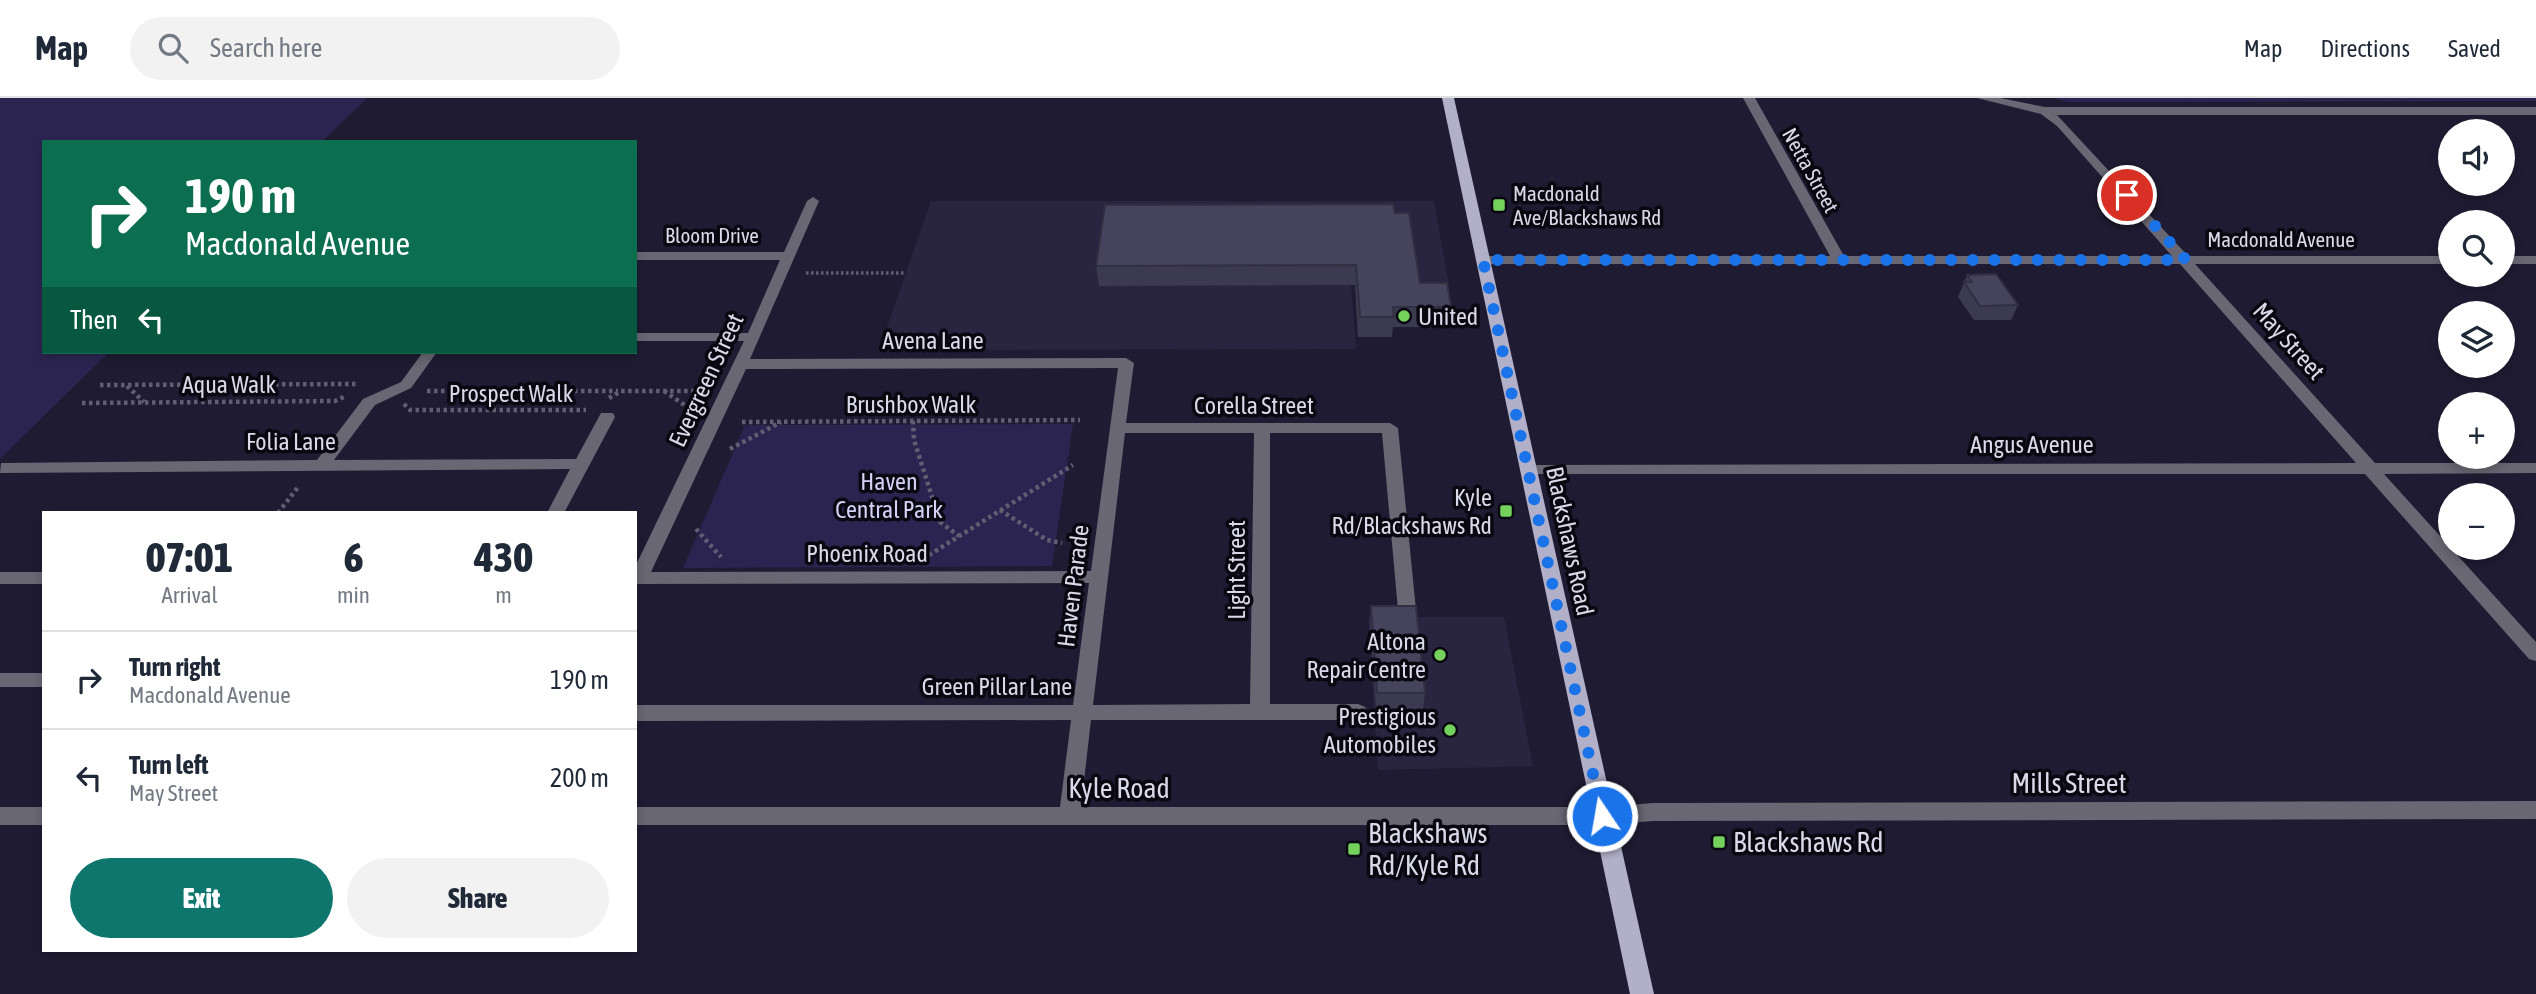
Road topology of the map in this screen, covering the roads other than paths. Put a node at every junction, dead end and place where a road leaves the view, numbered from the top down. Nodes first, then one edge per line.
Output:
1 (1448, 98) edge
2 (1749, 98) edge
3 (1983, 98) edge
4 (2013, 102) edge
5 (2045, 111) junction
6 (2536, 111) edge
7 (813, 201) dead end
8 (637, 256) edge
9 (789, 256) junction
10 (1483, 260) junction
11 (1839, 260) junction
12 (2186, 260) junction
13 (2438, 260) edge
14 (2515, 260) edge
15 (2536, 260) edge
16 (637, 337) edge
17 (753, 337) junction
18 (429, 354) edge
19 (1126, 363) joint
20 (740, 364) junction
21 (603, 410) road end
22 (1118, 428) junction
23 (1262, 428) junction
24 (582, 464) junction
25 (318, 465) junction
26 (1, 468) edge
27 (2371, 468) junction
28 (2536, 468) edge
29 (1528, 470) junction
30 (556, 511) edge
31 (1099, 577) junction
32 (0, 578) edge
33 (42, 578) edge
34 (637, 578) edge
35 (1407, 610) edge
36 (2536, 654) edge
37 (0, 680) edge
38 (42, 680) edge
39 (1082, 712) junction
40 (1260, 712) junction
41 (1358, 712) dead end
42 (637, 713) edge
43 (2536, 810) edge
44 (0, 816) edge
45 (42, 816) edge
46 (637, 816) edge
47 (1069, 816) junction
48 (1602, 816) junction
49 (1642, 994) edge

1 - 10 main road, Blackshaws Road
2 - 11 street, Netta Street
3 - 4 street
4 - 5 street
5 - 6 street
5 - 12 street, May Street
7 - 9 street, Evergreen Street
8 - 9 street, Bloom Drive
9 - 17 street, Evergreen Street
10 - 11 street, Macdonald Avenue
10 - 29 main road, Blackshaws Road
11 - 12 street, Macdonald Avenue
12 - 13 street, Macdonald Avenue
12 - 27 street, May Street
14 - 15 street
16 - 17 street
17 - 20 street, Evergreen Street
18 - 25 street
19 - 20 street, Avena Lane
19 - 22 street, Haven Parade
20 - 34 street, Evergreen Street
21 - 24 street
22 - 23 street, Corella Street
22 - 31 street, Haven Parade
23 - 35 street, Corella Street
23 - 40 street, Light Street
24 - 25 street, Folia Lane
24 - 30 street
25 - 26 street, Folia Lane
27 - 28 street, Angus Avenue
27 - 29 street, Angus Avenue
27 - 36 street, May Street
29 - 48 main road, Blackshaws Road
31 - 34 street, Phoenix Road
31 - 39 street, Haven Parade
32 - 33 street
37 - 38 street
39 - 40 street, Green Pillar Lane
39 - 42 street, Green Pillar Lane
39 - 47 street, Haven Parade
40 - 41 street, Green Pillar Lane
43 - 48 street, Mills Street
44 - 45 street
46 - 47 street, Kyle Road
47 - 48 street, Kyle Road
48 - 49 main road, Blackshaws Road

